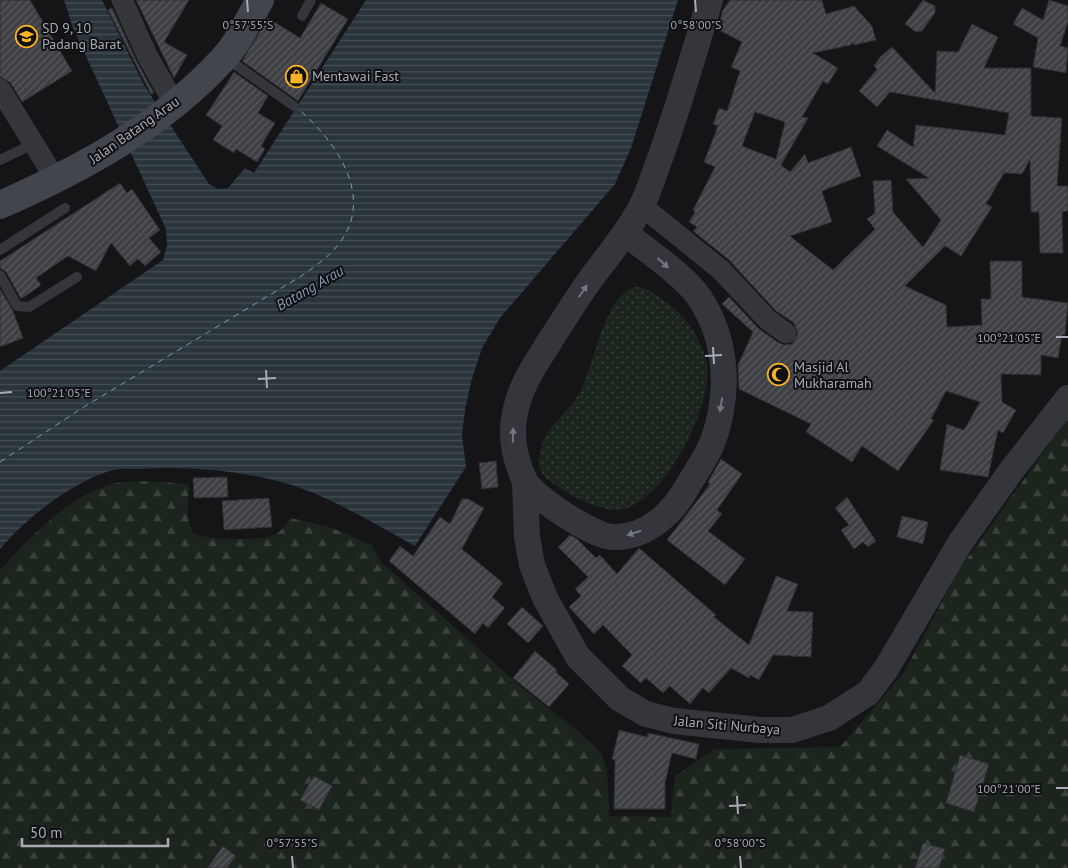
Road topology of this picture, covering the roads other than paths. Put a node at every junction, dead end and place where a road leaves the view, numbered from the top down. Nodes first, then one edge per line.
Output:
1 (122, 0) edge
2 (260, 0) edge
3 (311, 0) edge
4 (710, 0) edge
5 (302, 16) dead end
6 (225, 57) junction
7 (0, 89) edge
8 (294, 106) dead end
9 (173, 107) junction
10 (35, 143) junction
11 (0, 160) edge
12 (56, 180) junction
13 (0, 205) edge
14 (642, 206) junction
15 (65, 208) dead end
16 (624, 233) junction
17 (0, 250) edge
18 (0, 275) edge
19 (77, 277) dead end
20 (786, 333) dead end
21 (1068, 398) edge
22 (525, 482) junction

1 - 9 street
2 - 6 main road, Jalan Batang Arau
3 - 5 lane
4 - 14 street, Jalan Siti Nurbaya
6 - 8 lane
6 - 9 main road, Jalan Batang Arau
7 - 10 street
9 - 12 main road, Jalan Batang Arau
10 - 11 lane
10 - 12 street
12 - 13 main road, Jalan Batang Arau
14 - 16 street, Jalan Siti Nurbaya
14 - 20 street
15 - 17 lane
22 -> 16 street, Jalan Siti Nurbaya
16 -> 22 street
18 - 19 lane
21 - 22 street, Jalan Siti Nurbaya

